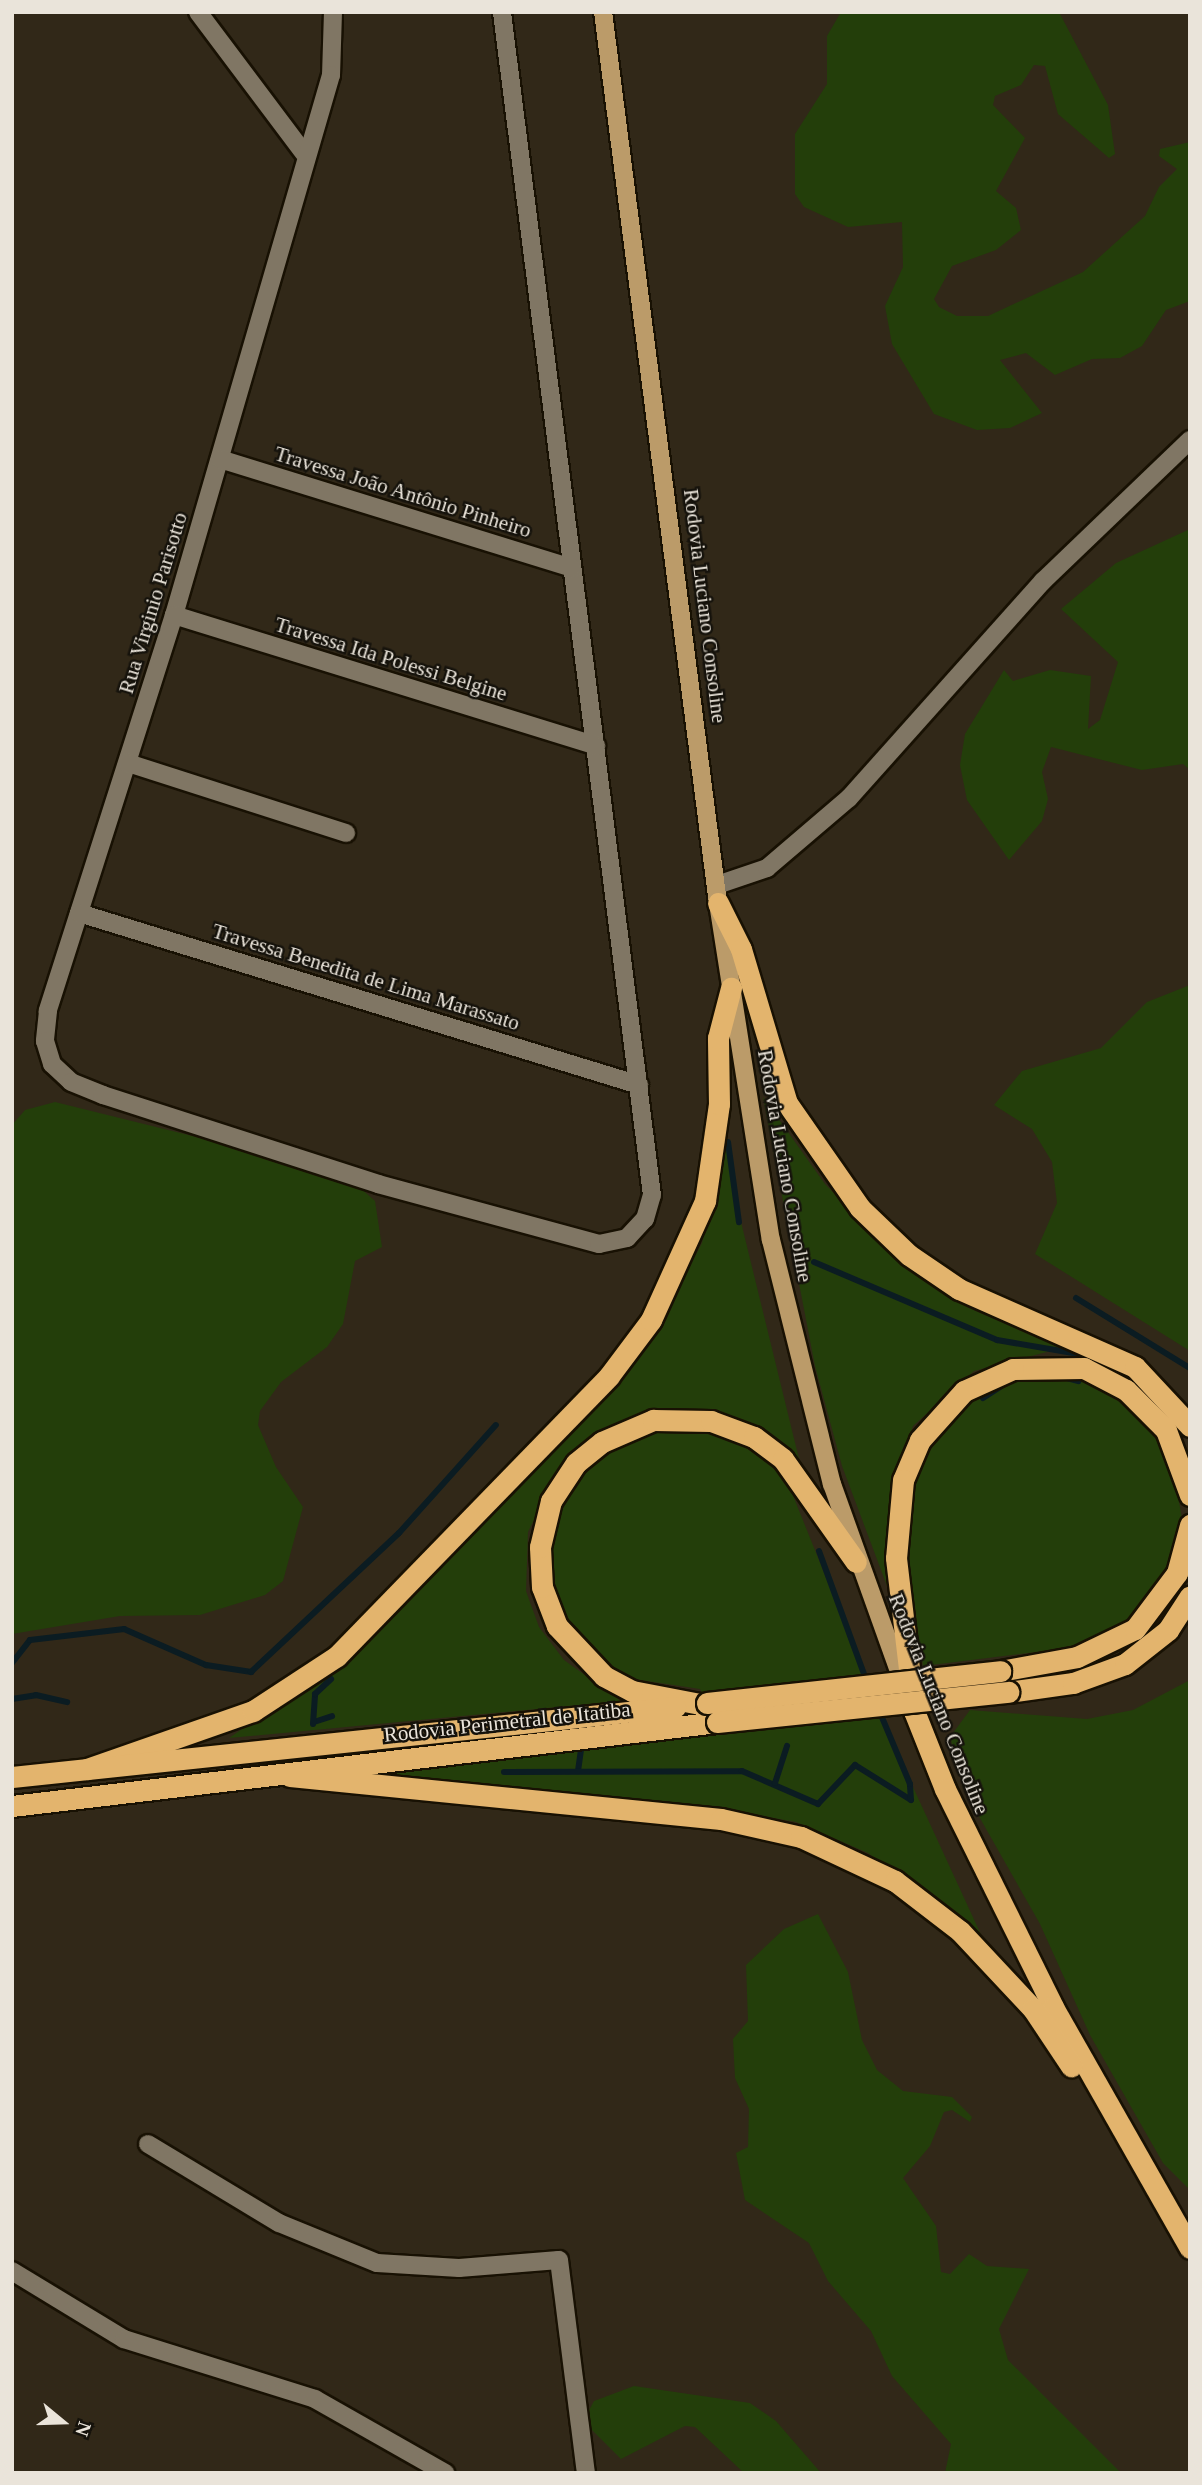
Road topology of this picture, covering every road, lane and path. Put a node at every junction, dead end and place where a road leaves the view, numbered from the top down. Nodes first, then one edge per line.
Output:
1 (198, 12) edge
2 (333, 12) edge
3 (502, 12) edge
4 (603, 12) edge
5 (304, 153) junction
6 (1190, 440) edge
7 (220, 459) junction
8 (572, 568) junction
9 (174, 615) junction
10 (596, 746) junction
11 (128, 762) junction
12 (346, 833) dead end
13 (718, 894) junction
14 (79, 914) junction
15 (731, 988) junction
16 (639, 1085) junction
17 (1190, 1426) edge
18 (1190, 1495) edge
19 (1190, 1525) edge
20 (856, 1562) junction
21 (1190, 1596) edge
22 (708, 1710) junction
23 (914, 1711) junction
24 (88, 1769) junction
25 (290, 1776) junction
26 (12, 1777) edge
27 (12, 1806) edge
28 (1121, 2128) junction
29 (148, 2144) dead end
30 (1190, 2248) edge
31 (12, 2271) edge
32 (445, 2473) edge
33 (586, 2473) edge

1 - 5 street
2 - 5 street, Rua Virginio Parisotto
3 - 8 street
4 - 13 main road, Rodovia Luciano Consoline
5 - 7 street, Rua Virginio Parisotto
6 - 13 street
7 - 8 street, Travessa João Antônio Pinheiro
7 - 9 street, Rua Virginio Parisotto
8 - 10 street
9 - 10 street, Travessa Ida Polessi Belgine
9 - 11 street, Rua Virginio Parisotto
10 - 16 street
11 - 12 street
11 - 14 street, Rua Virginio Parisotto
13 - 15 main road, Rodovia Luciano Consoline
13 - 17 highway
14 - 16 street, Travessa Benedita de Lima Marassato
14 - 16 street, Rua Virginio Parisotto
15 - 20 main road, Rodovia Luciano Consoline
15 - 24 highway
18 - 23 highway
19 - 22 highway, Rodovia Perimetral de Itatiba, bridge
20 - 22 highway
20 - 23 main road, Rodovia Luciano Consoline
21 - 22 highway, Rodovia Perimetral de Itatiba, bridge
22 - 24 highway, Rodovia Perimetral de Itatiba
22 - 25 highway, Rodovia Perimetral de Itatiba
23 - 28 highway, Rodovia Luciano Consoline
24 - 26 highway, Rodovia Perimetral de Itatiba
25 - 27 highway, Rodovia Perimetral de Itatiba
25 - 28 highway
28 - 30 highway, Rodovia Luciano Consoline
29 - 33 street
31 - 32 street

